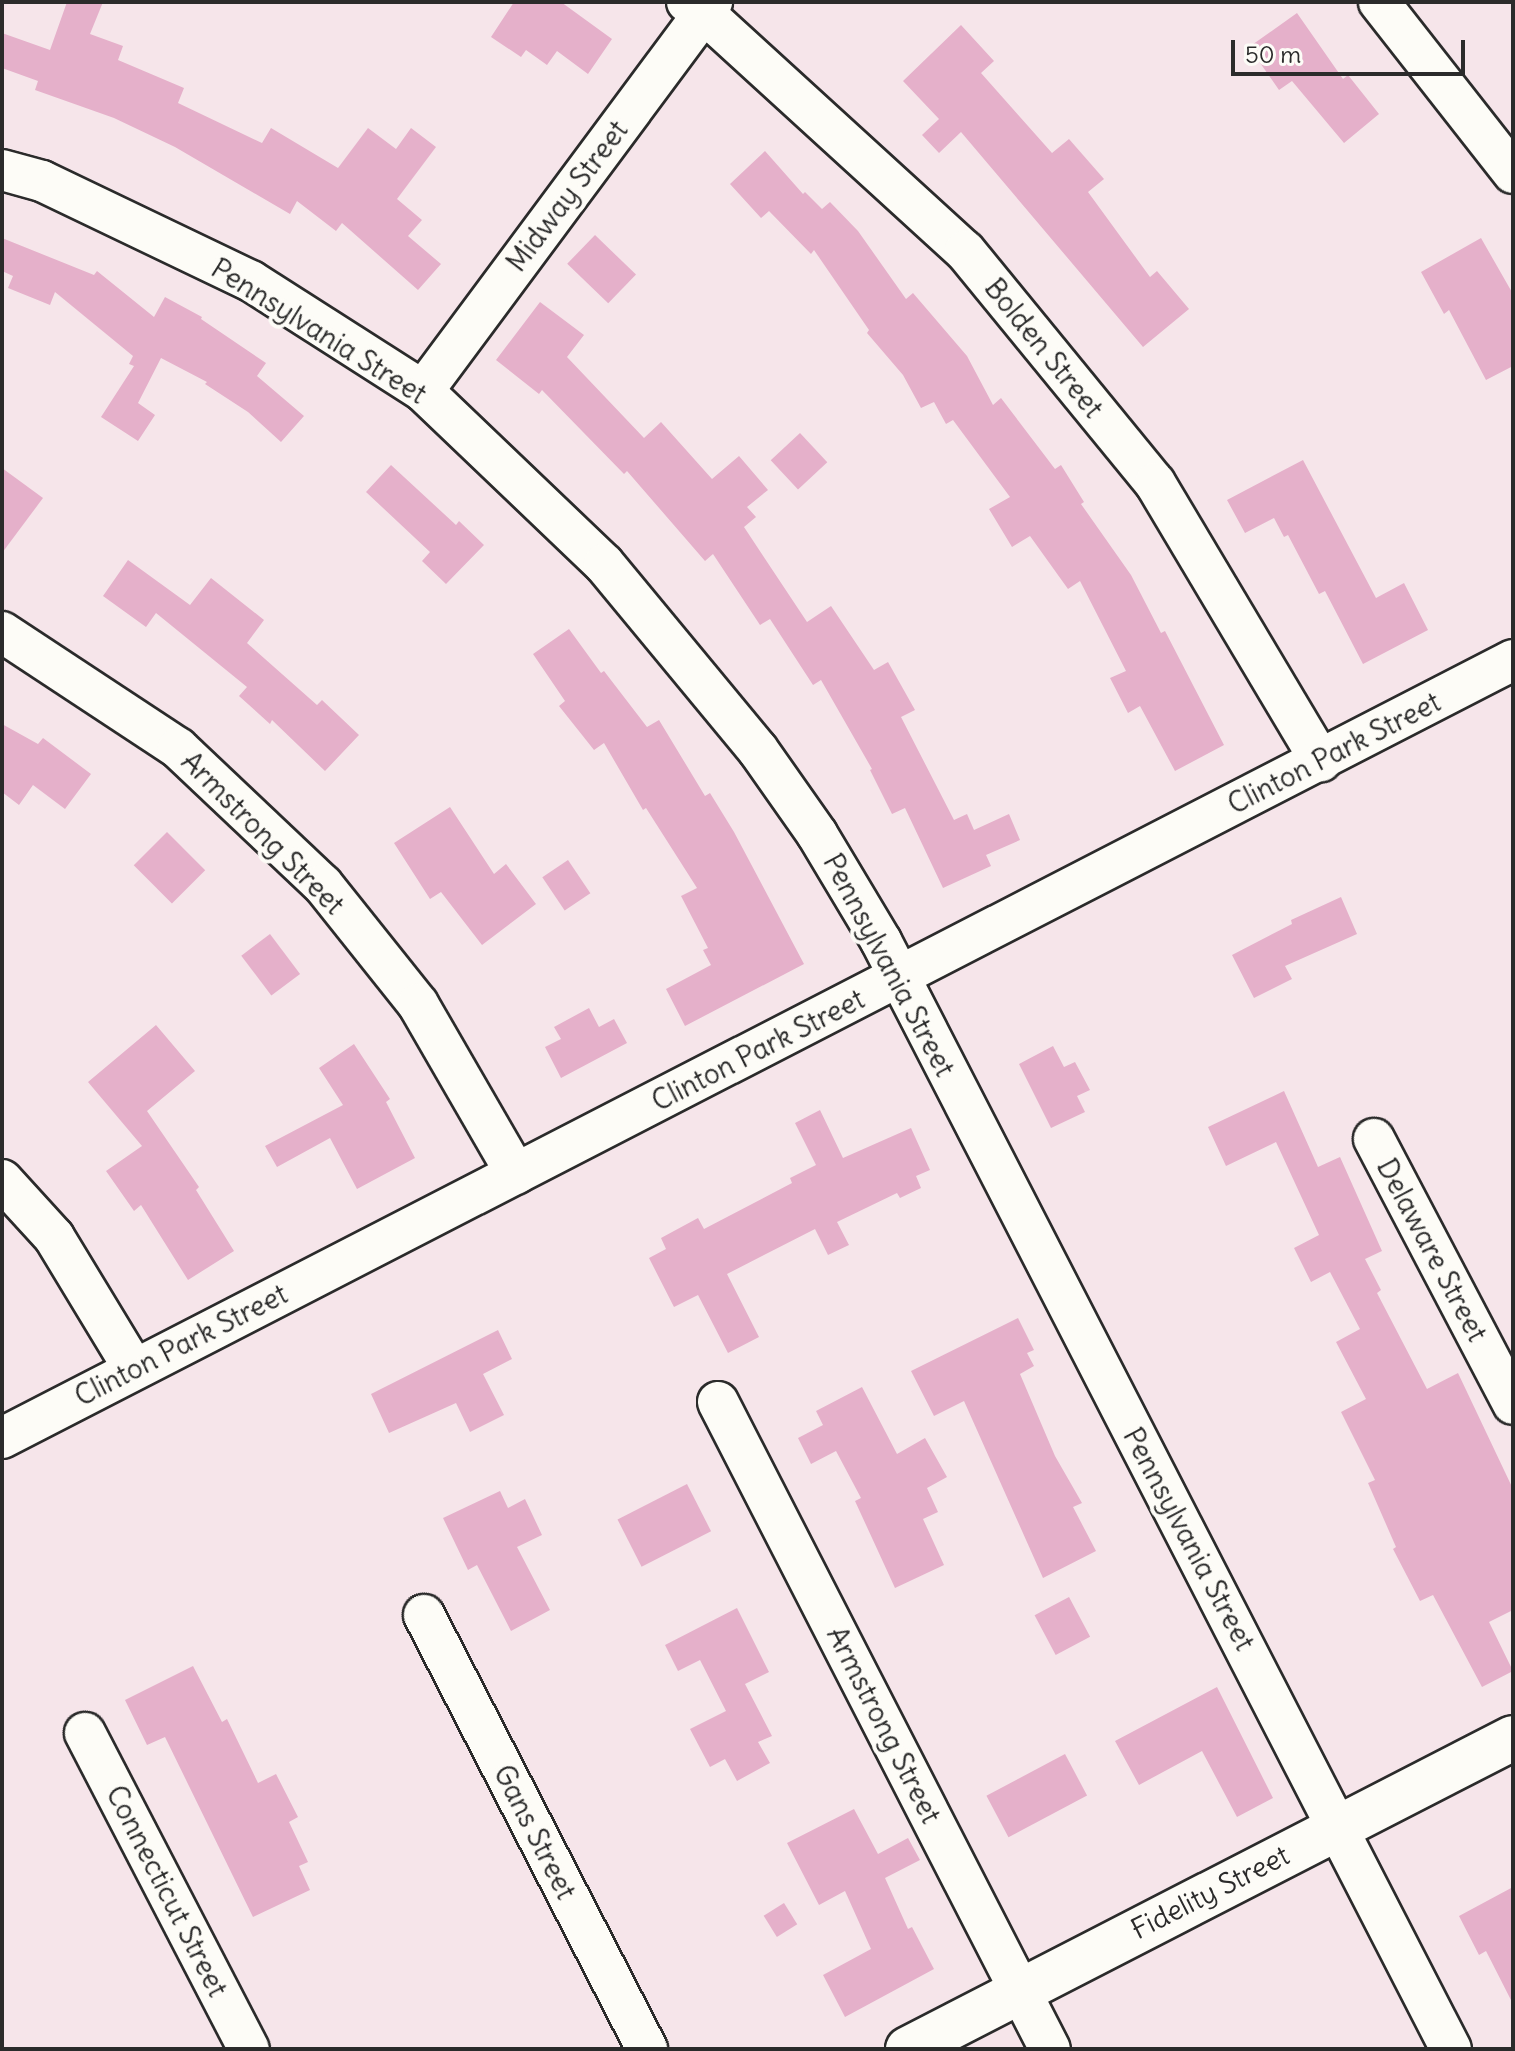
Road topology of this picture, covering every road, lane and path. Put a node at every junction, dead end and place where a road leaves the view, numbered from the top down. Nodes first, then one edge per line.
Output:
1 (1379, 2) edge
2 (701, 6) edge
3 (2, 170) edge
4 (1513, 173) edge
5 (423, 391) junction
6 (2, 632) edge
7 (1513, 660) edge
8 (1321, 761) junction
9 (900, 978) junction
10 (1374, 1139) dead end
11 (516, 1174) junction
12 (2, 1180) edge
13 (134, 1369) junction
14 (718, 1402) dead end
15 (1513, 1404) edge
16 (2, 1438) edge
17 (424, 1615) dead end
18 (85, 1733) dead end
19 (1513, 1738) edge
20 (1338, 1826) junction
21 (1020, 1990) junction
22 (249, 2049) edge
23 (647, 2049) edge
24 (908, 2049) edge
25 (1050, 2049) edge
26 (1451, 2049) edge

1 - 4 street
2 - 5 street, Midway Street
2 - 8 street, Bolden Street
3 - 5 street, Pennsylvania Street
5 - 9 street, Pennsylvania Street
6 - 11 street, Armstrong Street
7 - 8 street, Clinton Park Street
8 - 9 street, Clinton Park Street
9 - 11 street, Clinton Park Street
9 - 20 street, Pennsylvania Street
10 - 15 street, Delaware Street
11 - 13 street, Clinton Park Street
12 - 13 street
13 - 16 street, Clinton Park Street
14 - 21 street, Armstrong Street
17 - 23 street, Gans Street
18 - 22 street, Connecticut Street
19 - 20 main road, Fidelity Street
20 - 21 main road, Fidelity Street
20 - 26 street, Pennsylvania Street
21 - 24 main road, Fidelity Street
21 - 25 street, Armstrong Street

